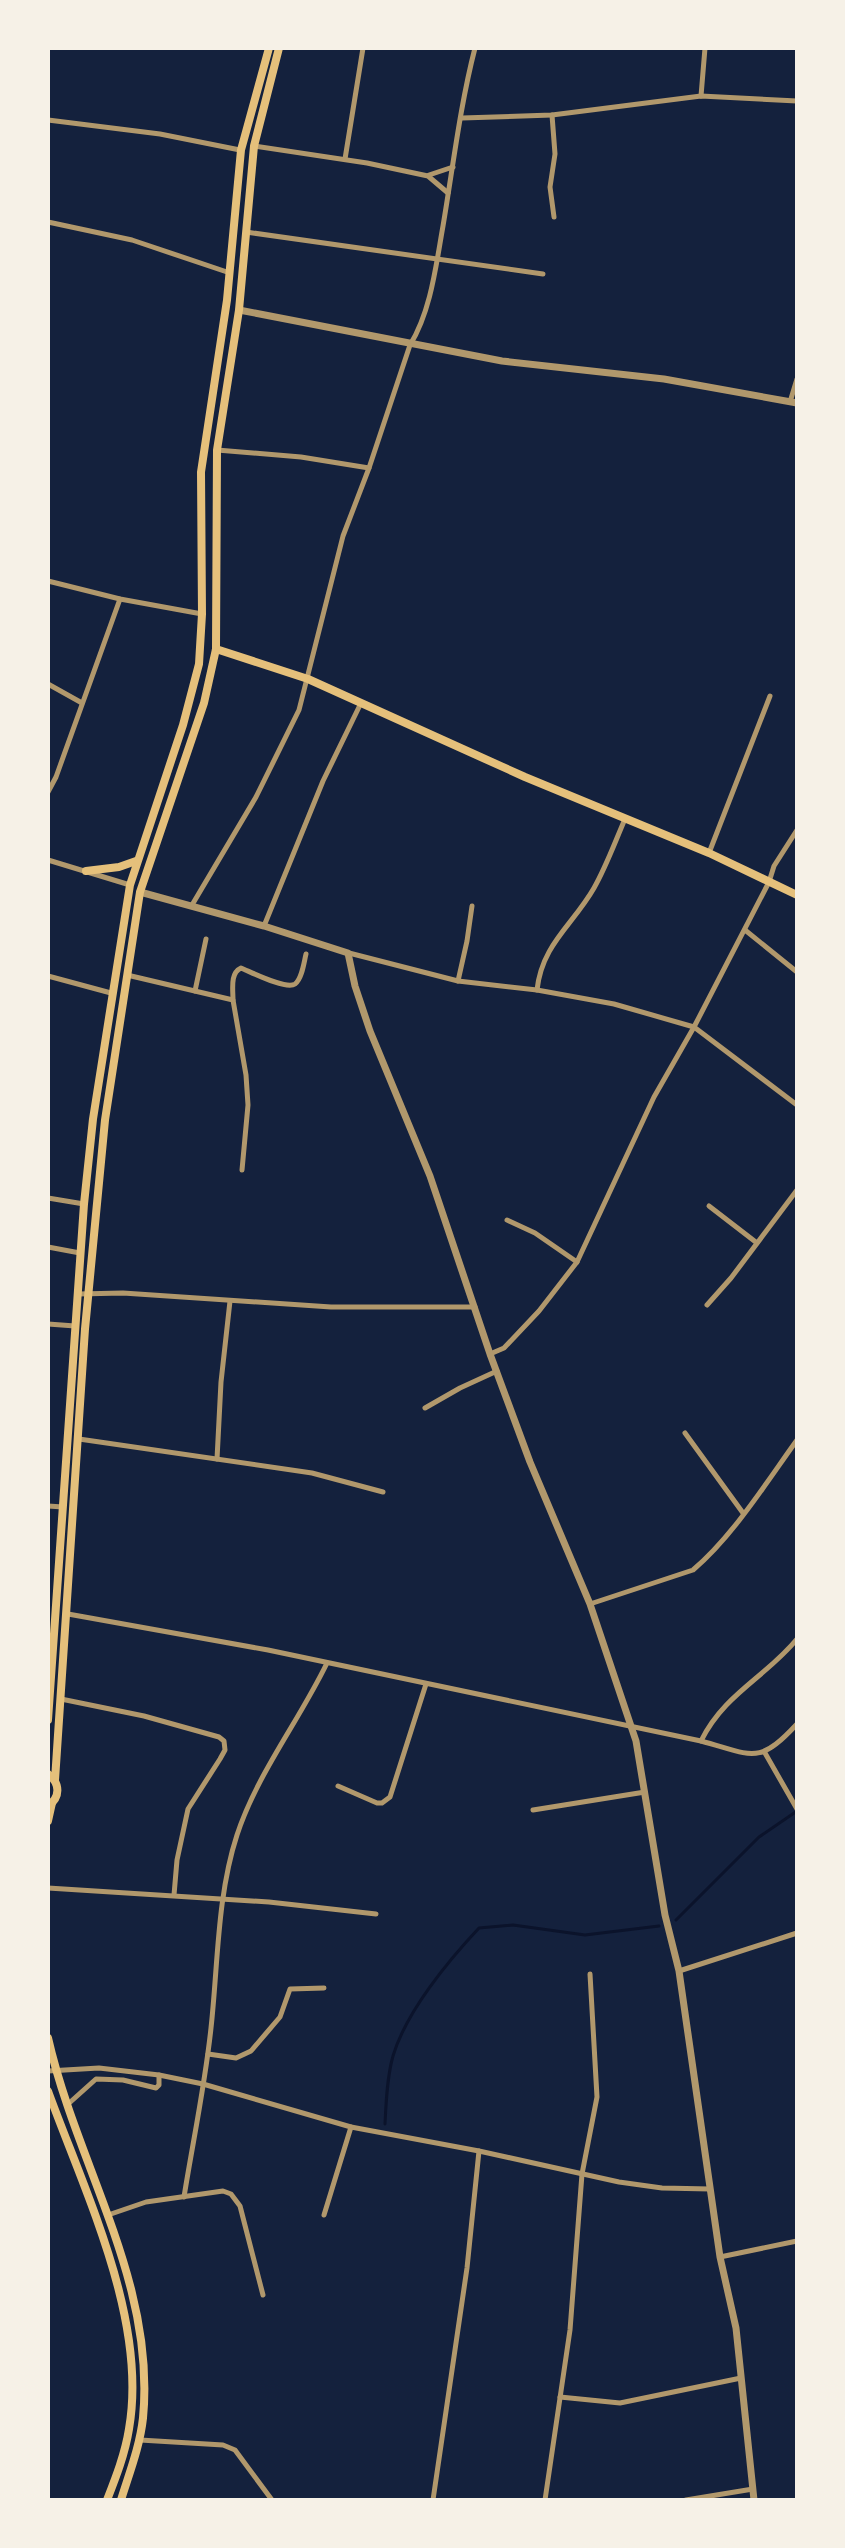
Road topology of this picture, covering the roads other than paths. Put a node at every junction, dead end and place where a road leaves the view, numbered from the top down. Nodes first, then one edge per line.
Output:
1 (269, 48) edge
2 (279, 48) edge
3 (363, 48) edge
4 (475, 48) edge
5 (705, 48) edge
6 (701, 96) junction
7 (797, 101) edge
8 (552, 115) junction
9 (462, 118) junction
10 (48, 120) edge
11 (254, 146) junction
12 (241, 150) junction
13 (345, 159) junction
14 (453, 167) junction
15 (428, 176) junction
16 (448, 193) junction
17 (554, 217) dead end
18 (48, 222) edge
19 (245, 232) junction
20 (437, 257) junction
21 (230, 273) junction
22 (543, 274) dead end
23 (239, 310) junction
24 (410, 345) junction
25 (797, 379) edge
26 (794, 403) edge
27 (217, 450) junction
28 (369, 468) junction
29 (201, 531) junction
30 (215, 531) junction
31 (48, 581) edge
32 (120, 599) junction
33 (202, 614) junction
34 (216, 649) junction
35 (308, 679) junction
36 (48, 684) edge
37 (770, 696) dead end
38 (362, 702) junction
39 (82, 703) junction
40 (171, 760) junction
41 (183, 765) junction
42 (48, 792) edge
43 (625, 818) junction
44 (797, 830) edge
45 (709, 853) junction
46 (48, 860) edge
47 (136, 861) junction
48 (86, 871) junction
49 (769, 882) junction
50 (130, 885) junction
51 (140, 892) junction
52 (797, 895) edge
53 (192, 905) junction
54 (472, 906) dead end
55 (264, 926) junction
56 (745, 930) junction
57 (206, 939) dead end
58 (348, 953) junction
59 (306, 954) dead end
60 (797, 972) edge
61 (126, 975) junction
62 (48, 976) edge
63 (458, 981) junction
64 (537, 990) junction
65 (195, 991) junction
66 (111, 993) junction
67 (233, 1000) junction
68 (694, 1027) junction
69 (797, 1105) edge
70 (93, 1119) junction
71 (105, 1120) junction
72 (242, 1170) dead end
73 (797, 1190) edge
74 (48, 1198) edge
75 (84, 1204) junction
76 (709, 1206) dead end
77 (507, 1220) dead end
78 (757, 1243) junction
79 (48, 1247) edge
80 (81, 1253) junction
81 (577, 1262) junction
82 (83, 1294) junction
83 (230, 1301) junction
84 (707, 1305) dead end
85 (475, 1307) junction
86 (48, 1324) edge
87 (75, 1326) junction
88 (490, 1354) junction
89 (497, 1371) junction
90 (425, 1408) dead end
91 (685, 1433) dead end
92 (79, 1439) junction
93 (797, 1440) edge
94 (217, 1459) junction
95 (383, 1492) dead end
96 (48, 1506) edge
97 (63, 1507) junction
98 (743, 1513) junction
99 (590, 1604) junction
100 (68, 1614) junction
101 (797, 1639) edge
102 (327, 1663) junction
103 (426, 1684) junction
104 (61, 1699) junction
105 (48, 1720) edge
106 (797, 1724) edge
107 (630, 1726) junction
108 (701, 1741) junction
109 (765, 1753) junction
110 (52, 1777) edge
111 (338, 1786) dead end
112 (645, 1792) junction
113 (50, 1804) edge
114 (797, 1809) edge
115 (533, 1810) dead end
116 (48, 1821) edge
117 (48, 1888) edge
118 (174, 1895) junction
119 (224, 1899) junction
120 (376, 1914) dead end
121 (797, 1933) edge
122 (679, 1971) junction
123 (590, 1974) dead end
124 (324, 1988) dead end
125 (48, 2038) edge
126 (208, 2054) junction
127 (52, 2070) edge
128 (159, 2075) junction
129 (203, 2084) junction
130 (48, 2091) edge
131 (67, 2105) junction
132 (351, 2127) junction
133 (479, 2151) junction
134 (582, 2174) junction
135 (710, 2189) junction
136 (184, 2197) junction
137 (108, 2215) junction
138 (324, 2215) dead end
139 (797, 2241) edge
140 (720, 2257) junction
141 (263, 2295) dead end
142 (741, 2378) junction
143 (560, 2397) junction
144 (138, 2440) junction
145 (753, 2489) junction
146 (107, 2500) edge
147 (121, 2500) edge
148 (272, 2500) edge
149 (433, 2500) edge
150 (545, 2500) edge
151 (686, 2500) edge
152 (754, 2500) edge

1 - 12 main road
2 - 11 main road
3 - 13 street
4 - 9 street
5 - 6 street
6 - 7 street
6 - 8 street
8 - 9 street
8 - 17 street
9 - 14 street
10 - 12 street
11 - 13 street
11 - 19 main road
12 - 21 main road
13 - 15 street
14 - 15 street
14 - 16 street
15 - 16 street
16 - 20 street
18 - 21 street
19 - 20 street
19 - 23 main road
20 - 22 street
20 - 24 street
21 - 29 main road
23 - 24 street
23 - 27 main road
24 - 26 street
24 - 28 street
25 - 26 street
27 - 28 street
27 - 30 main road
28 - 35 street
29 - 30 main road
29 - 33 main road
30 - 34 main road
31 - 32 street
32 - 33 street
32 - 39 street
33 - 40 main road
34 - 35 main road
34 - 41 main road
35 - 38 main road
35 - 53 street
36 - 39 street
37 - 45 street
38 - 43 main road
38 - 55 street
39 - 42 street
40 - 41 main road
40 - 47 main road
41 - 51 main road
43 - 45 main road
43 - 64 street
44 - 49 street
45 - 49 main road
46 - 48 street
47 - 48 main road
47 - 50 main road
48 - 50 street
49 - 52 main road
49 - 56 street
50 - 66 main road
51 - 53 street
51 - 61 main road
53 - 55 street
54 - 63 street
55 - 58 street
56 - 60 street
56 - 68 street
57 - 65 street
58 - 63 street
58 - 85 street
59 - 67 street
61 - 65 street
61 - 71 main road
62 - 66 street
63 - 64 street
64 - 68 street
65 - 67 street
66 - 70 main road
67 - 72 street
68 - 69 street
68 - 81 street
70 - 71 main road
70 - 75 main road
71 - 82 main road
73 - 78 street
74 - 75 street
75 - 80 main road
76 - 78 street
77 - 81 street
78 - 84 street
79 - 80 street
80 - 82 main road
81 - 88 street
82 - 83 street
82 - 87 main road
82 - 92 main road
83 - 85 street
83 - 94 street
85 - 88 street
86 - 87 street
87 - 97 main road
88 - 89 street
89 - 90 street
89 - 99 street
91 - 98 street
92 - 94 street
92 - 100 main road
93 - 98 street
94 - 95 street
96 - 97 street
97 - 105 main road
98 - 99 street
99 - 107 street
100 - 102 street
100 - 104 main road
101 - 108 street
102 - 103 street
102 - 119 street
103 - 107 street
103 - 111 street
104 - 110 main road
104 - 118 street
106 - 109 street
107 - 108 street
107 - 112 street
108 - 109 street
109 - 114 street
110 - 113 main road
112 - 115 street
112 - 122 street
113 - 116 main road
117 - 118 street
118 - 119 street
119 - 120 street
119 - 126 street
121 - 122 street
122 - 135 street
123 - 134 street
124 - 126 street
125 - 127 main road
126 - 129 street
127 - 128 street
127 - 131 main road
128 - 129 street
128 - 131 street
129 - 132 street
129 - 136 street
130 - 146 main road
131 - 137 main road
132 - 133 street
132 - 138 street
133 - 134 street
133 - 149 street
134 - 135 street
134 - 143 street
135 - 140 street
136 - 137 street
136 - 141 street
137 - 144 main road
139 - 140 street
140 - 142 street
142 - 143 street
142 - 145 street
143 - 150 street
144 - 147 main road
144 - 148 street
145 - 151 street
145 - 152 street

